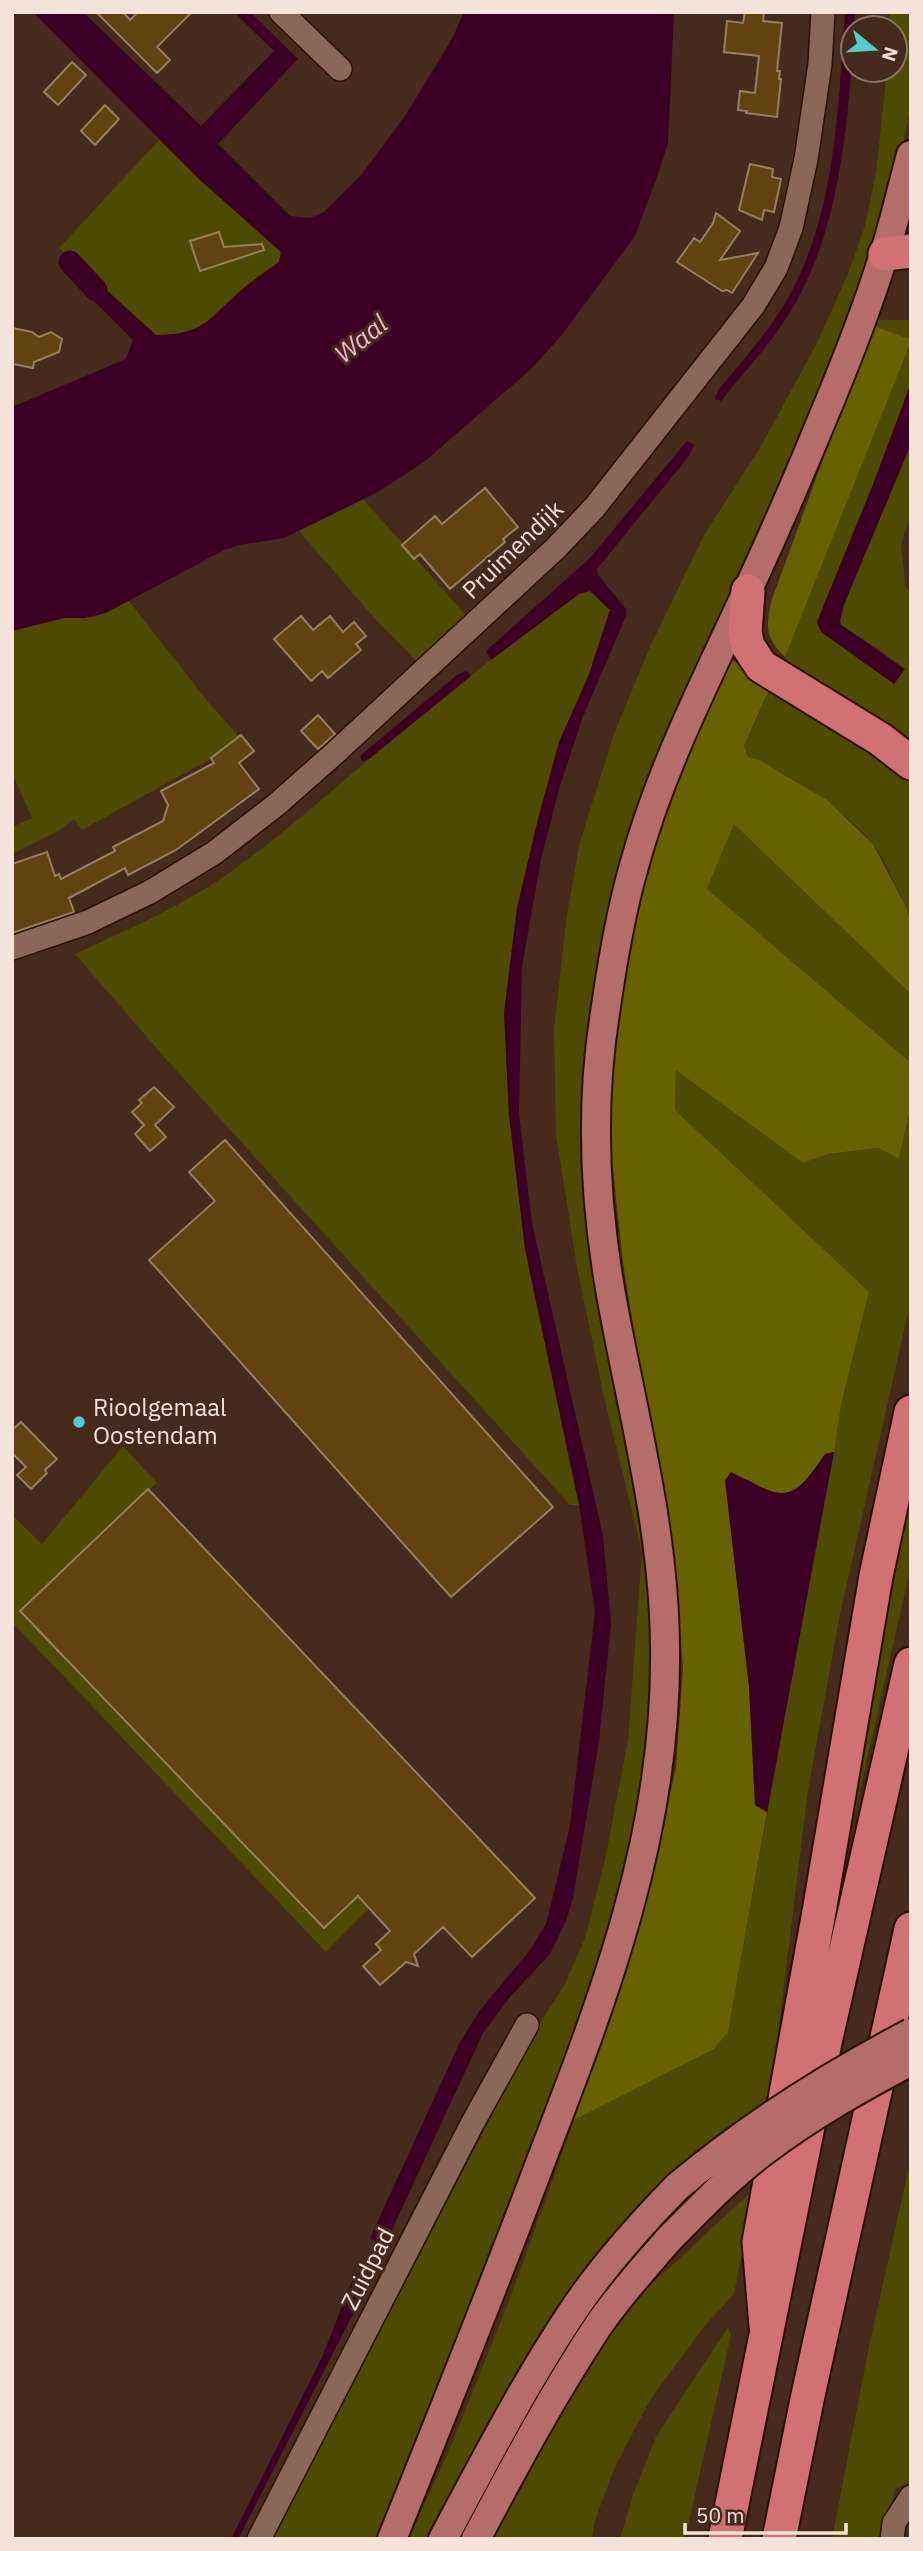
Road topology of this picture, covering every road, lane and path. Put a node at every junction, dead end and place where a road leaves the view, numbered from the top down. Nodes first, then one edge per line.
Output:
1 (281, 12) edge
2 (823, 12) edge
3 (340, 69) dead end
4 (911, 155) edge
5 (898, 252) edge
6 (747, 591) junction
7 (911, 763) edge
8 (12, 948) edge
9 (911, 1412) edge
10 (911, 1664) edge
11 (911, 1929) edge
12 (527, 2025) dead end
13 (911, 2033) edge
14 (911, 2061) edge
15 (766, 2326) junction
16 (911, 2497) edge
17 (259, 2539) edge
18 (392, 2539) edge
19 (443, 2539) edge
20 (476, 2539) edge
21 (725, 2539) edge
22 (779, 2539) edge
23 (892, 2539) edge

1 - 3 street
2 - 8 street, Pruimendijk
4 - 5 main road
5 - 6 main road
6 - 7 highway
6 - 18 main road
9 - 15 highway
10 - 15 highway
11 - 22 highway
12 - 17 street, Zuidpad
13 - 19 main road, bridge
14 - 20 main road, bridge
15 - 21 highway
16 - 23 street

